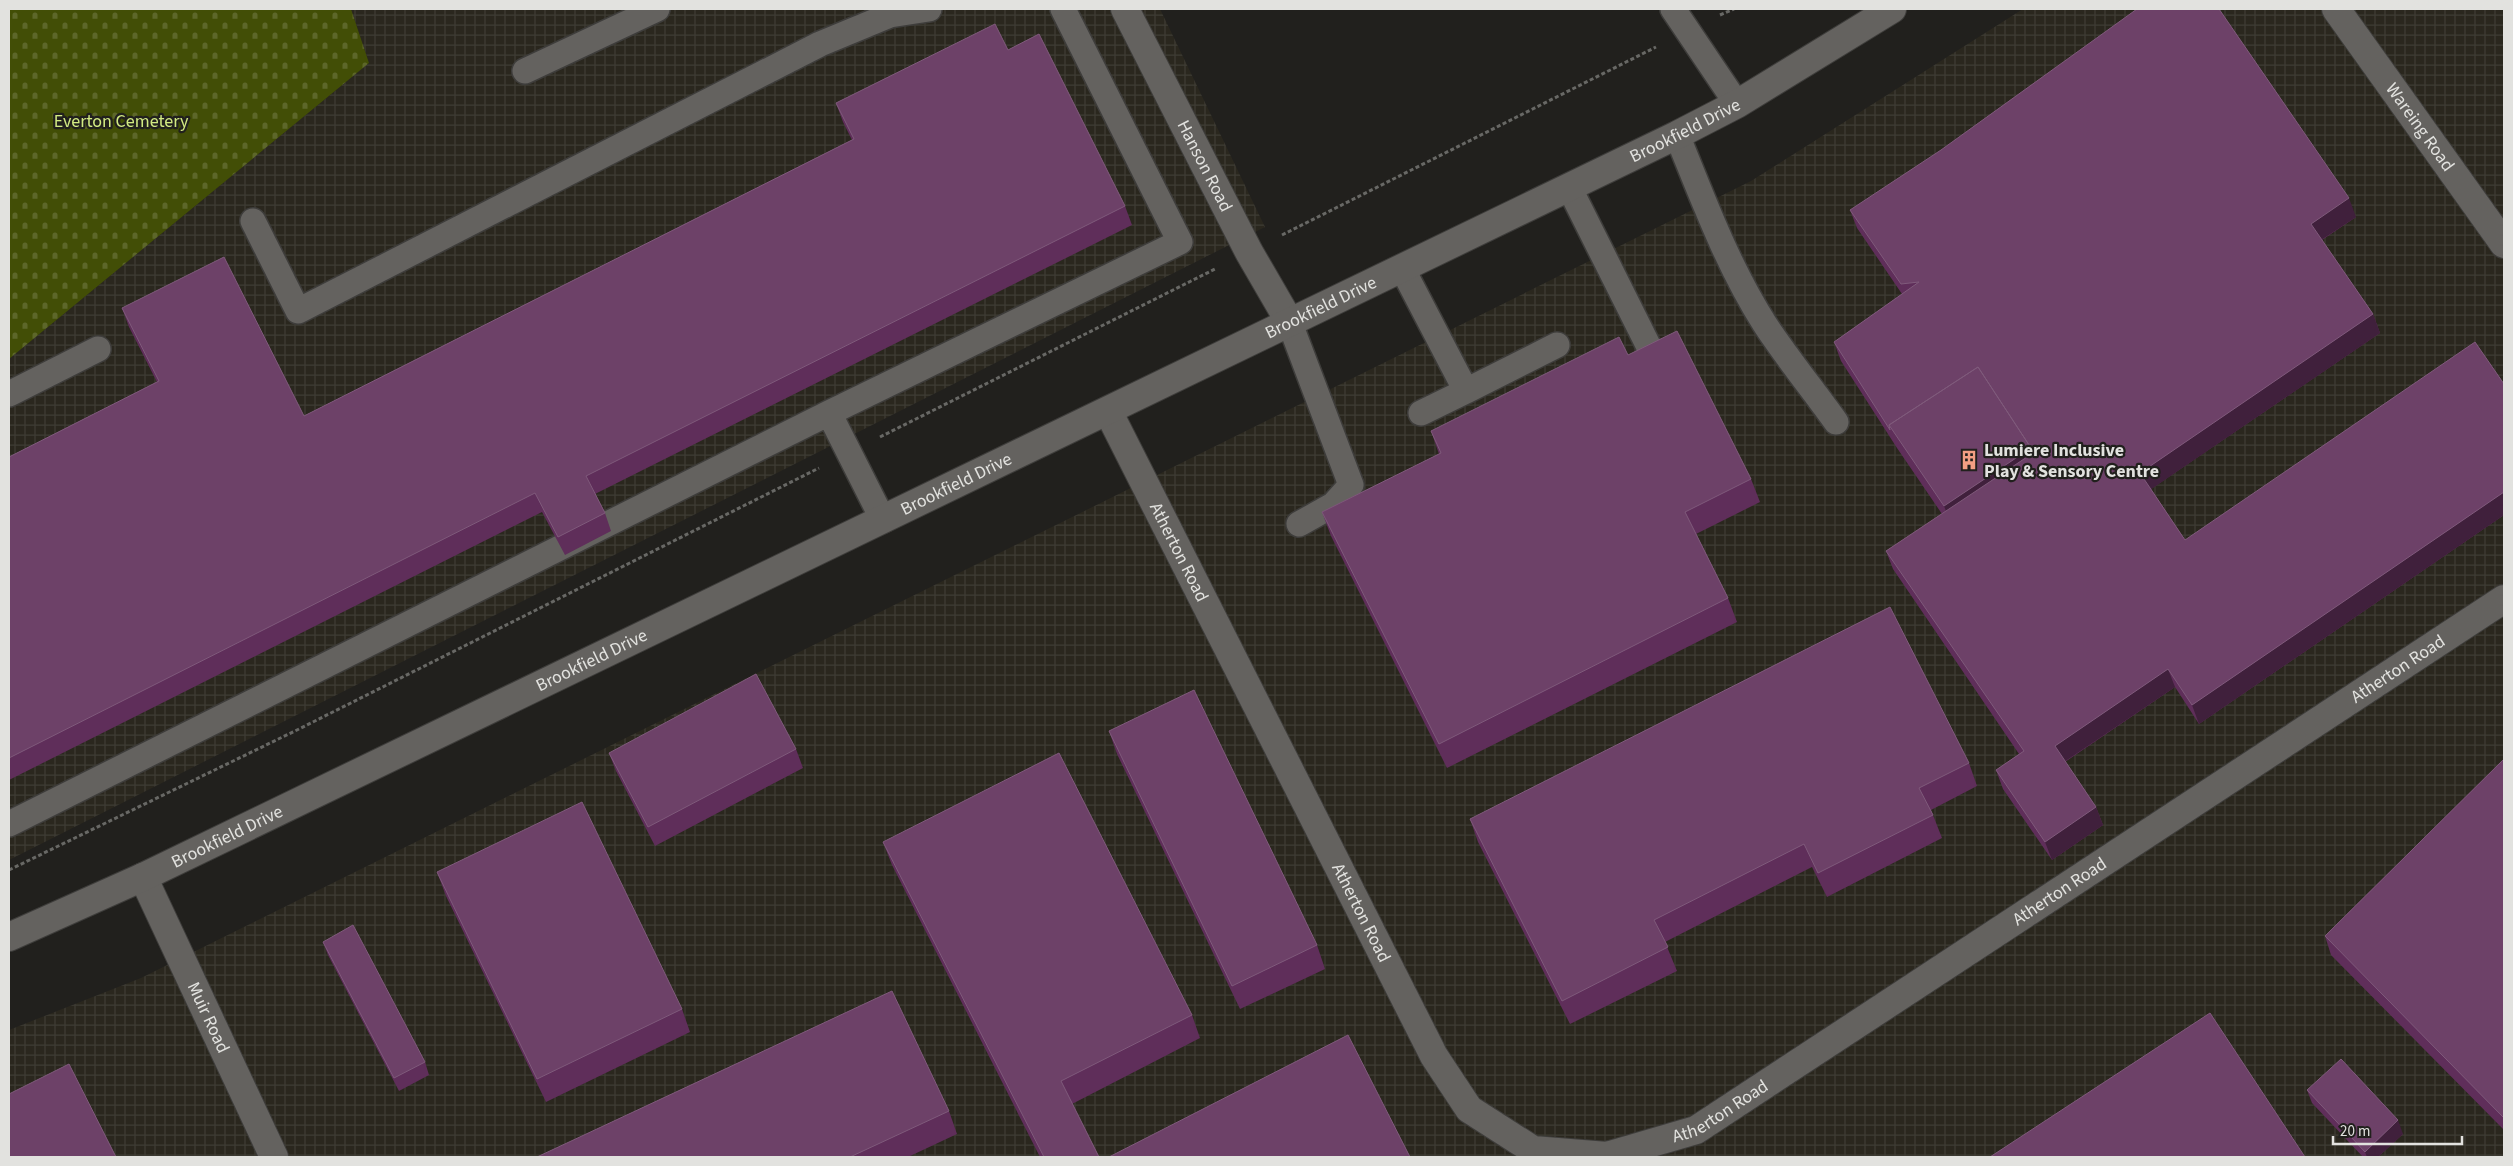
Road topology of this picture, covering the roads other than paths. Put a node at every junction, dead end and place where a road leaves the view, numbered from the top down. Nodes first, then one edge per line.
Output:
1 (657, 9) edge
2 (928, 9) edge
3 (1063, 9) edge
4 (1125, 9) edge
5 (1673, 9) edge
6 (1892, 9) edge
7 (2336, 9) edge
8 (525, 71) dead end
9 (1737, 104) junction
10 (1676, 135) junction
11 (1569, 187) junction
12 (253, 221) dead end
13 (2504, 244) edge
14 (1402, 268) junction
15 (1289, 321) junction
16 (1557, 345) dead end
17 (98, 349) dead end
18 (1654, 357) edge
19 (1466, 391) junction
20 (9, 394) edge
21 (1108, 411) junction
22 (829, 413) junction
23 (1420, 414) dead end
24 (1836, 422) dead end
25 (883, 520) junction
26 (1299, 524) dead end
27 (2504, 599) edge
28 (9, 824) edge
29 (143, 877) junction
30 (9, 937) edge
31 (1560, 1154) edge
32 (274, 1157) edge

1 - 8 lane
2 - 12 lane
3 - 22 lane
4 - 15 street, Hanson Road
5 - 9 lane
6 - 9 street, Brookfield Drive
7 - 13 street, Wareing Road
9 - 10 street, Brookfield Drive
10 - 11 street, Brookfield Drive
10 - 24 lane
11 - 14 street, Brookfield Drive
11 - 18 lane
14 - 15 street, Brookfield Drive
14 - 19 lane
15 - 21 street, Brookfield Drive
15 - 26 lane
16 - 19 lane
17 - 20 lane
19 - 23 lane
21 - 25 street, Brookfield Drive
21 - 31 street, Atherton Road
22 - 25 lane
22 - 28 lane
25 - 29 street, Brookfield Drive
27 - 31 street, Atherton Road
29 - 30 street, Brookfield Drive
29 - 32 street, Muir Road

